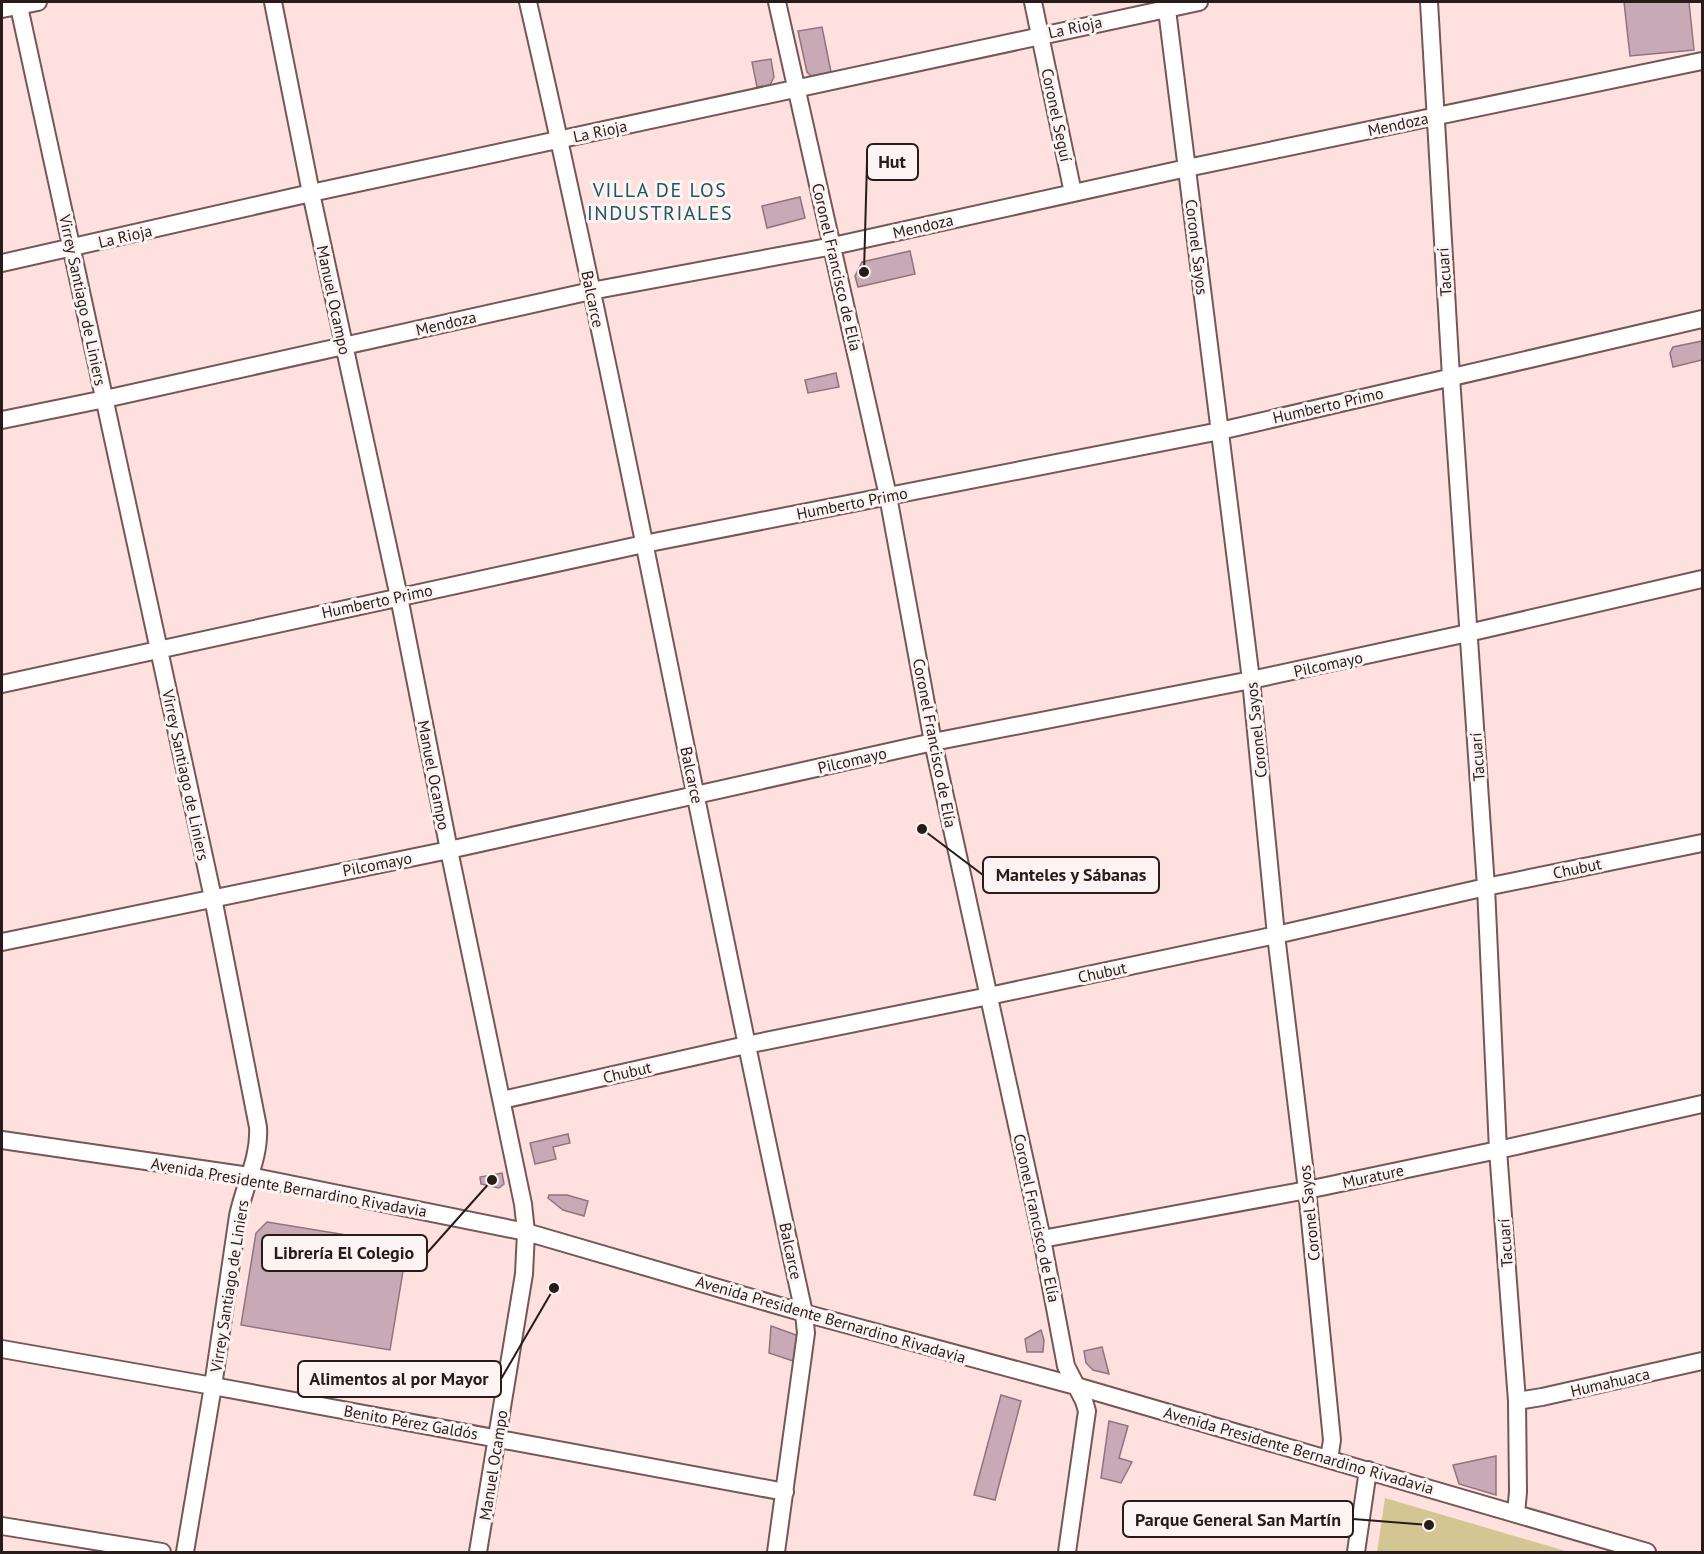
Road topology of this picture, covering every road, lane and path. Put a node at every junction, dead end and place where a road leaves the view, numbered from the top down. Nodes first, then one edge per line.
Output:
1 (38, 2) edge
2 (273, 2) edge
3 (528, 2) edge
4 (777, 2) edge
5 (1033, 2) edge
6 (1199, 2) edge
7 (1429, 2) edge
8 (19, 4) edge
9 (1167, 5) edge
10 (2, 9) edge
11 (1040, 35) junction
12 (1702, 61) edge
13 (796, 88) junction
14 (1435, 116) junction
15 (560, 140) junction
16 (1187, 168) junction
17 (1073, 192) junction
18 (311, 193) junction
19 (833, 246) junction
20 (72, 248) junction
21 (2, 263) edge
22 (591, 291) junction
23 (1702, 319) edge
24 (344, 346) junction
25 (1451, 377) junction
26 (105, 399) junction
27 (2, 420) edge
28 (1220, 430) junction
29 (888, 496) junction
30 (644, 544) junction
31 (1702, 579) edge
32 (399, 597) junction
33 (1468, 633) junction
34 (158, 649) junction
35 (1251, 680) junction
36 (2, 684) edge
37 (933, 742) junction
38 (696, 795) junction
39 (1702, 843) edge
40 (449, 850) junction
41 (1486, 887) junction
42 (213, 898) junction
43 (1276, 935) junction
44 (2, 942) edge
45 (989, 996) junction
46 (746, 1045) junction
47 (502, 1100) junction
48 (1702, 1104) edge
49 (2, 1140) edge
50 (1498, 1150) junction
51 (249, 1176) junction
52 (1307, 1190) junction
53 (526, 1232) junction
54 (1042, 1239) junction
55 (804, 1313) junction
56 (2, 1349) edge
57 (1702, 1361) edge
58 (213, 1386) junction
59 (1076, 1386) junction
60 (1517, 1401) junction
61 (497, 1438) junction
62 (1329, 1459) junction
63 (1368, 1470) junction
64 (785, 1492) junction
65 (1516, 1514) junction
66 (2, 1526) edge
67 (162, 1552) edge
68 (185, 1552) edge
69 (478, 1552) edge
70 (776, 1552) edge
71 (1067, 1552) edge
72 (1356, 1552) edge
73 (1647, 1552) edge

1 - 8 street
2 - 18 street, Manuel Ocampo
3 - 15 street, Balcarce
4 - 13 street, Coronel Francisco de Elía
5 - 11 street, Coronel Seguí
6 - 9 street, La Rioja
7 - 14 street, Tacuarí
8 - 10 street
8 - 20 street, Virrey Santiago de Liniers
9 - 11 street, La Rioja
9 - 16 street, Coronel Sayos
11 - 13 street, La Rioja
11 - 17 street, Coronel Seguí
12 - 14 street, Mendoza
13 - 15 street, La Rioja
13 - 19 street, Coronel Francisco de Elía
14 - 16 street, Mendoza
14 - 25 street, Tacuarí
15 - 18 street, La Rioja
15 - 22 street, Balcarce
16 - 17 street, Mendoza
16 - 28 street, Coronel Sayos
17 - 19 street, Mendoza
18 - 20 street, La Rioja
18 - 24 street, Manuel Ocampo
19 - 22 street, Mendoza
19 - 29 street, Coronel Francisco de Elía
20 - 21 street, La Rioja
20 - 26 street, Virrey Santiago de Liniers
22 - 24 street, Mendoza
22 - 30 street, Balcarce
23 - 25 street, Humberto Primo
24 - 26 street, Mendoza
24 - 32 street, Manuel Ocampo
25 - 28 street, Humberto Primo
25 - 33 street, Tacuarí
26 - 27 street, Mendoza
26 - 34 street, Virrey Santiago de Liniers
28 - 29 street, Humberto Primo
28 - 35 street, Coronel Sayos
29 - 30 street, Humberto Primo
29 - 37 street, Coronel Francisco de Elía
30 - 32 street, Humberto Primo
30 - 38 street, Balcarce
31 - 33 street, Pilcomayo
32 - 34 street, Humberto Primo
32 - 40 street, Manuel Ocampo
33 - 35 street, Pilcomayo
33 - 41 street, Tacuarí
34 - 36 street, Humberto Primo
34 - 42 street, Virrey Santiago de Liniers
35 - 37 street, Pilcomayo
35 - 43 street, Coronel Sayos
37 - 38 street, Pilcomayo
37 - 45 street, Coronel Francisco de Elía
38 - 40 street, Pilcomayo
38 - 46 street, Balcarce
39 - 41 street, Chubut
40 - 42 street, Pilcomayo
40 - 47 street, Manuel Ocampo
41 - 43 street, Chubut
41 - 50 street, Tacuarí
42 - 44 street, Pilcomayo
42 - 51 street, Virrey Santiago de Liniers
43 - 45 street, Chubut
43 - 52 street, Coronel Sayos
45 - 46 street, Chubut
45 - 54 street, Coronel Francisco de Elía
46 - 47 street, Chubut
46 - 55 street, Balcarce
47 - 53 street, Manuel Ocampo
48 - 50 street, Murature
49 - 51 street, Avenida Presidente Bernardino Rivadavia
50 - 52 street, Murature
50 - 60 street, Tacuarí
51 - 53 street, Avenida Presidente Bernardino Rivadavia
51 - 58 street, Virrey Santiago de Liniers
52 - 54 street, Murature
52 - 62 street, Coronel Sayos
53 - 55 street, Avenida Presidente Bernardino Rivadavia
53 - 61 street, Manuel Ocampo
54 - 59 street, Coronel Francisco de Elía
55 - 59 street, Avenida Presidente Bernardino Rivadavia
55 - 64 street, Balcarce
56 - 58 street, Benito Pérez Galdós
57 - 60 street, Humahuaca
58 - 61 street, Benito Pérez Galdós
58 - 68 street, Virrey Santiago de Liniers
59 - 62 street, Avenida Presidente Bernardino Rivadavia
59 - 71 street, Coronel Francisco de Elía
60 - 65 street, Tacuarí
61 - 64 street, Benito Pérez Galdós
61 - 69 street, Manuel Ocampo
62 - 63 street, Avenida Presidente Bernardino Rivadavia
63 - 65 street, Avenida Presidente Bernardino Rivadavia
63 - 72 street
64 - 70 street, Balcarce
65 - 73 street, Avenida Presidente Bernardino Rivadavia
66 - 67 street

